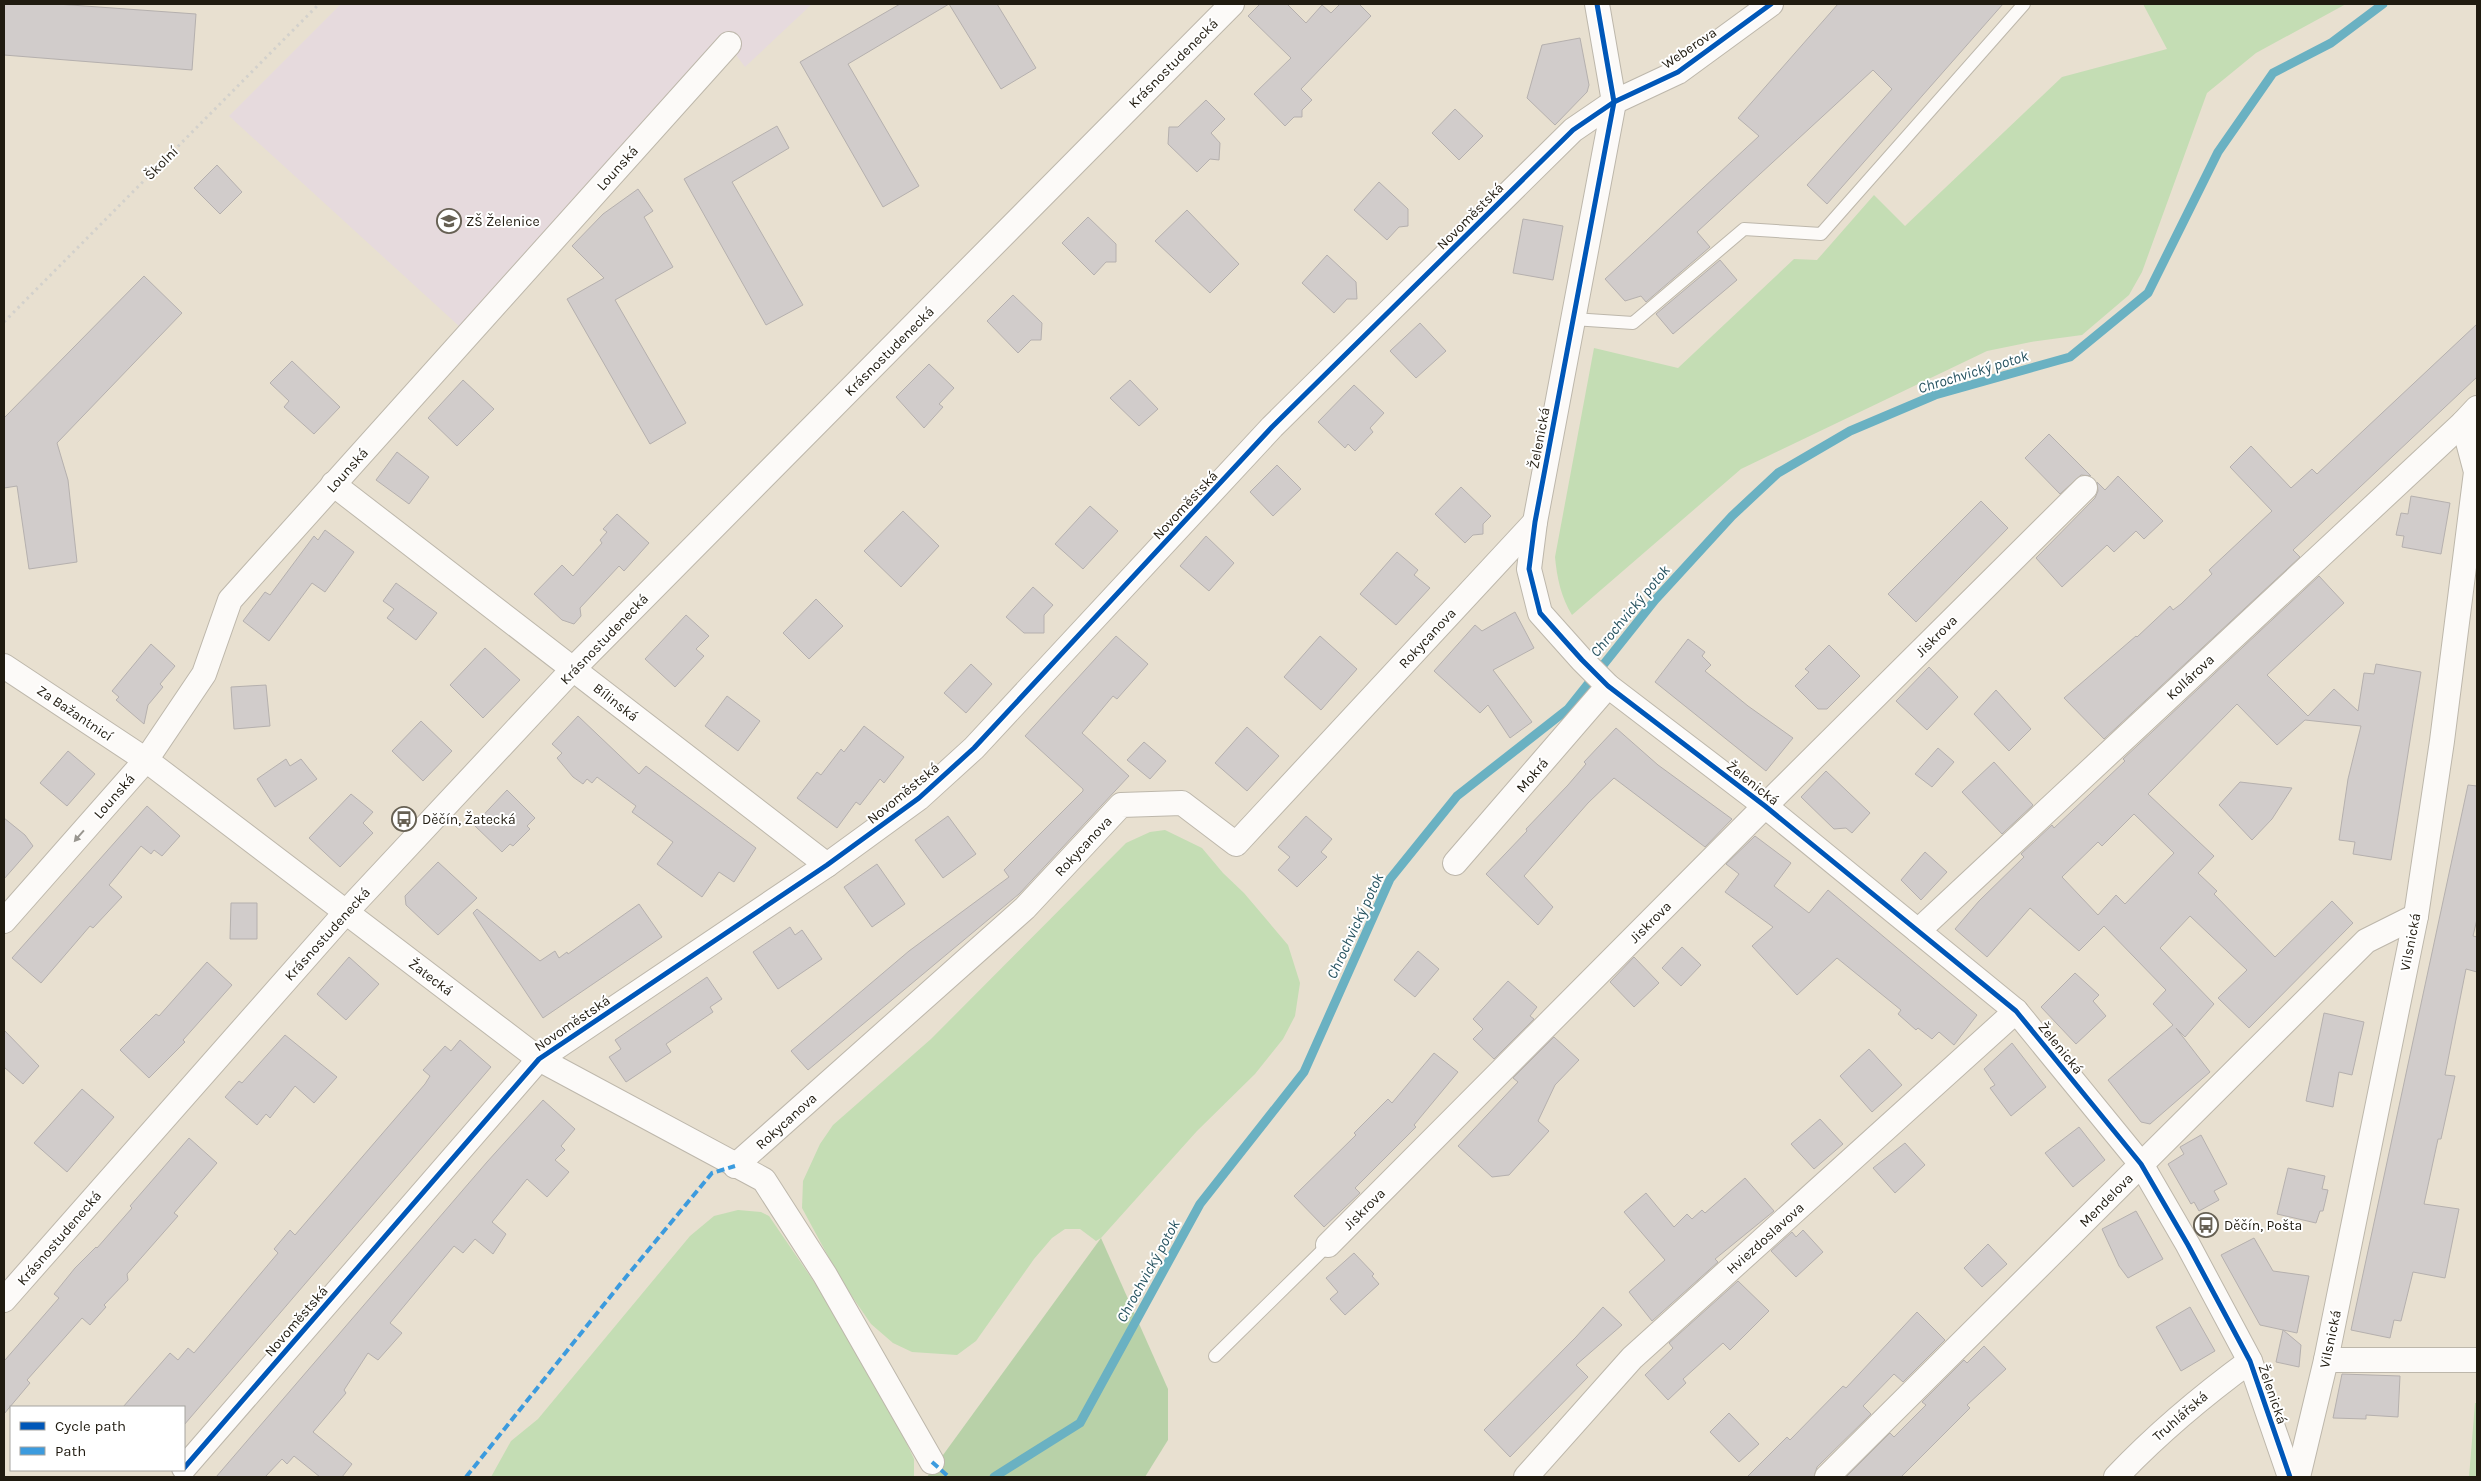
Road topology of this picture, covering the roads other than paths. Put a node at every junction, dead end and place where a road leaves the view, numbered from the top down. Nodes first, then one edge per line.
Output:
1 (1232, 4) edge
2 (1597, 4) edge
3 (1771, 4) edge
4 (2024, 4) edge
5 (729, 44) dead end
6 (1614, 102) junction
7 (1573, 319) junction
8 (2470, 415) edge
9 (333, 484) junction
10 (2085, 488) dead end
11 (1535, 522) junction
12 (4, 666) edge
13 (573, 669) junction
14 (1605, 683) junction
15 (146, 760) junction
16 (1765, 806) junction
17 (1455, 863) dead end
18 (827, 865) junction
19 (346, 912) junction
20 (2416, 916) junction
21 (4, 921) edge
22 (1918, 931) junction
23 (2016, 1011) junction
24 (539, 1059) junction
25 (2142, 1164) junction
26 (735, 1166) junction
27 (1328, 1245) joint
28 (4, 1300) edge
29 (1215, 1356) dead end
30 (2326, 1360) junction
31 (2477, 1360) edge
32 (2250, 1361) junction
33 (932, 1462) dead end
34 (185, 1467) edge
35 (1526, 1477) edge
36 (1827, 1477) edge
37 (2116, 1477) edge
38 (2290, 1477) edge
39 (2298, 1477) edge

1 - 13 street, Krásnostudenecká
2 - 6 street, Želenická
3 - 6 street, Weberova
4 - 7 lane
5 - 9 street, Lounská
6 - 7 street, Želenická
6 - 18 street, Novoměstská
7 - 11 street, Želenická
8 - 20 street, Vilsnická
8 - 22 street, Kollárova
9 - 13 street, Bílinská
9 - 15 street, Lounská
10 - 16 street, Jiskrova
11 - 14 street, Želenická
11 - 26 street, Rokycanova
12 - 15 street, Za Bažantnicí
13 - 18 street, Bílinská
13 - 19 street, Krásnostudenecká
14 - 16 street, Želenická
14 - 17 street, Mokrá
15 - 19 street, Žatecká
15 -> 21 street, Lounská
16 - 22 street, Želenická
16 - 27 street, Jiskrova
18 - 24 street, Novoměstská
19 - 24 street, Žatecká
19 - 28 street, Krásnostudenecká
20 - 25 street, Mendelova
20 - 30 street, Vilsnická
22 - 23 street, Želenická
23 - 25 street, Želenická
23 - 35 street, Hviezdoslavova
24 - 26 street, Žatecká
24 - 34 street, Novoměstská
25 - 32 street, Želenická
25 - 36 street, Mendelova
26 - 33 street, Žatecká
27 - 29 lane, Jiskrova
30 - 31 street
30 - 39 street, Vilsnická
32 - 37 street, Truhlářská
32 - 38 street, Želenická

